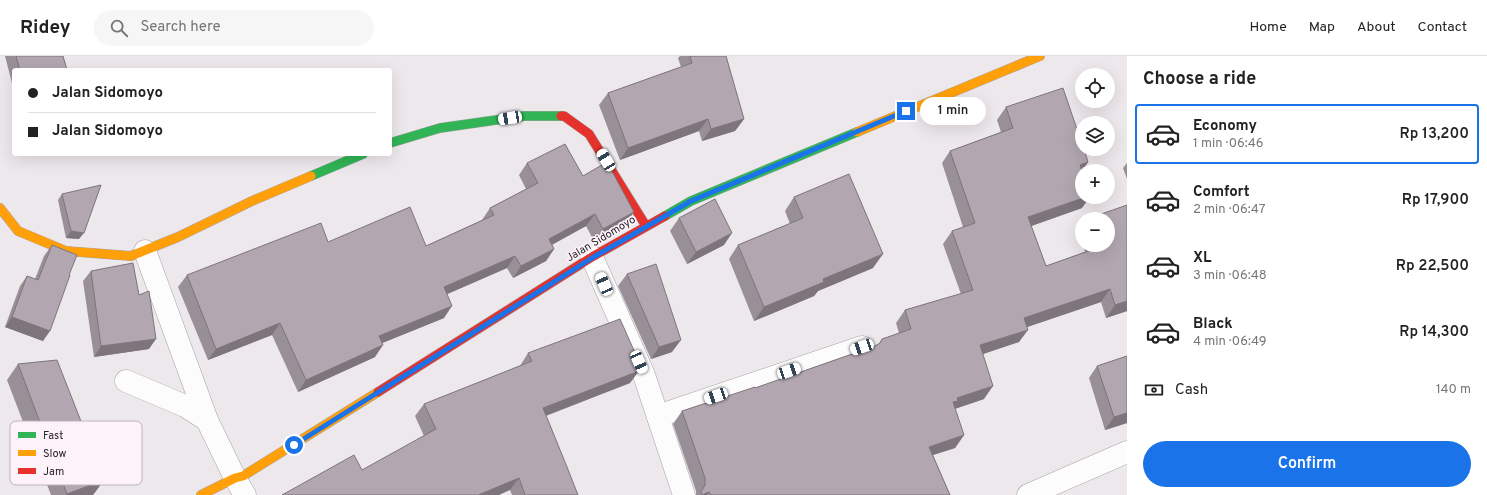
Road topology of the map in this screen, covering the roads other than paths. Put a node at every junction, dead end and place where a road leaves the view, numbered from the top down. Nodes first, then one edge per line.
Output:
1 (1040, 56) edge
2 (392, 142) edge
3 (358, 156) edge
4 (0, 208) edge
5 (646, 226) junction
6 (145, 251) junction
7 (592, 258) junction
8 (862, 347) dead end
9 (126, 381) dead end
10 (658, 416) junction
11 (207, 420) junction
12 (1127, 452) edge
13 (240, 487) edge
14 (201, 495) edge
15 (684, 495) edge
16 (1028, 495) edge

1 - 5 main road, Jalan Sidomoyo
2 - 5 main road
3 - 6 main road
4 - 6 main road
5 - 7 main road, Jalan Sidomoyo
6 - 11 street
7 - 10 street
7 - 13 main road, Jalan Sidomoyo
8 - 10 street
9 - 11 street
10 - 15 street
11 - 13 street
12 - 16 street
13 - 14 main road, Jalan Sidomoyo

